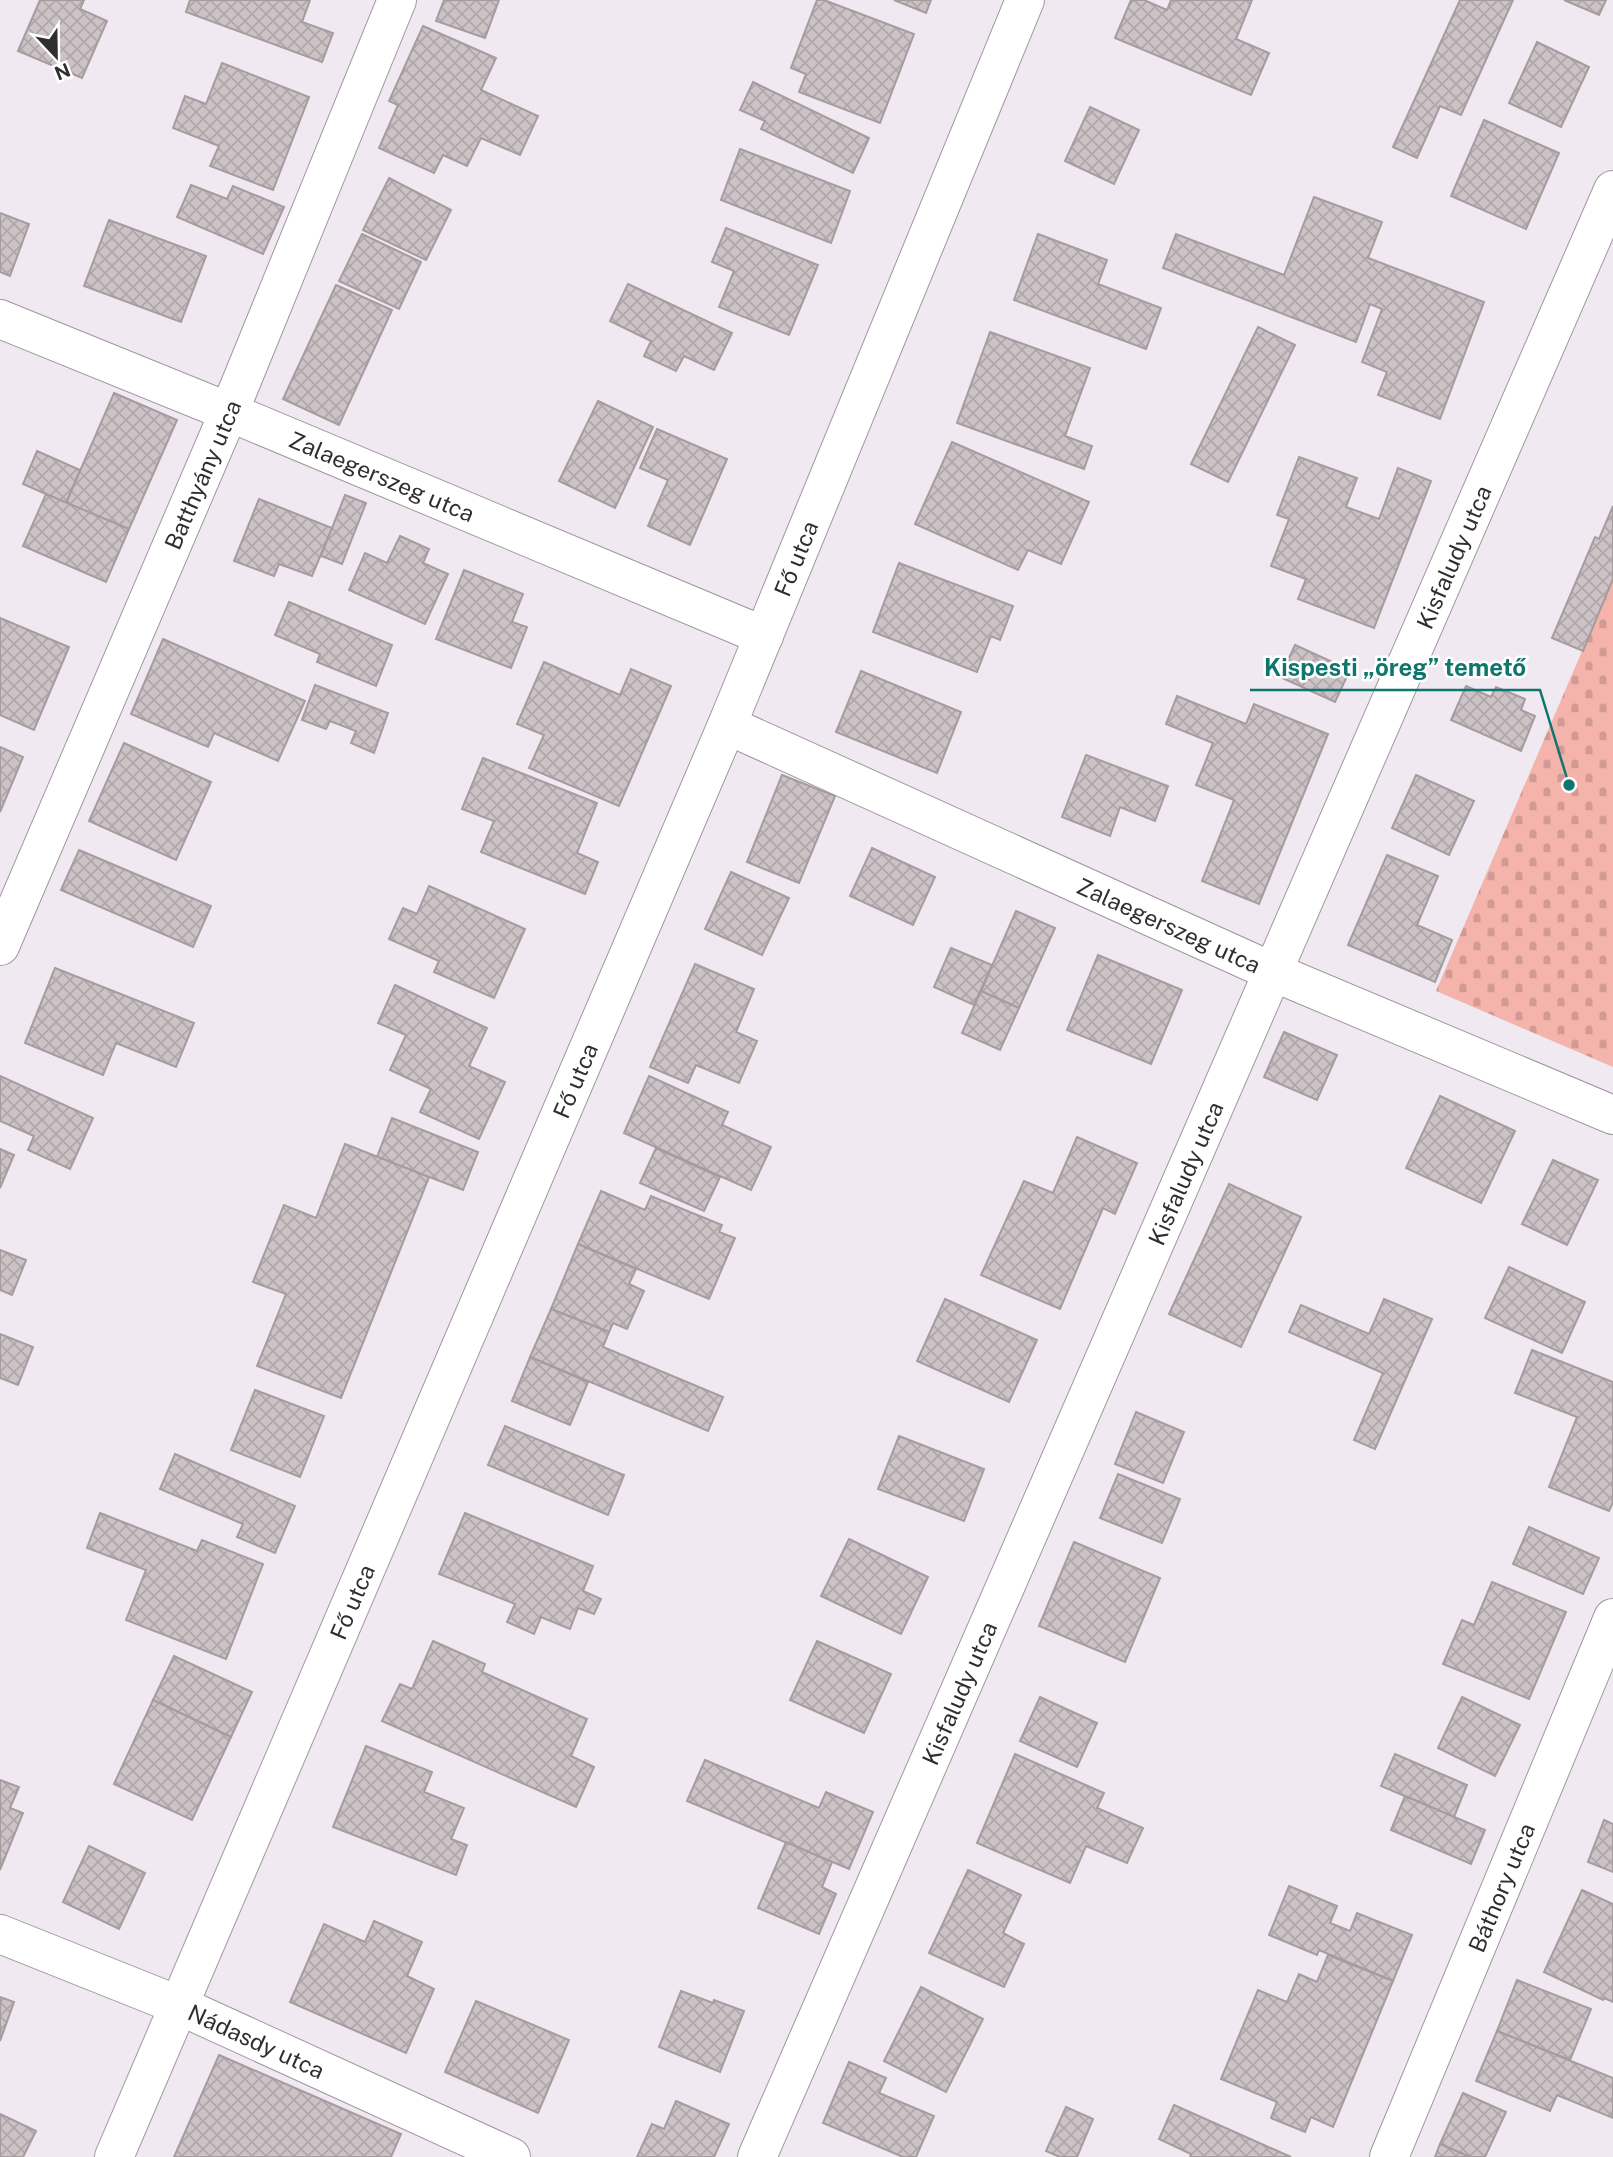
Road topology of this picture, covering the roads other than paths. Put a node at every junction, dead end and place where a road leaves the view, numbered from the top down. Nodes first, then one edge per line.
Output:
1 (397, 0) edge
2 (1025, 0) edge
3 (1613, 190) edge
4 (0, 319) edge
5 (229, 412) junction
6 (764, 636) junction
7 (727, 725) junction
8 (0, 946) edge
9 (1273, 972) junction
10 (1613, 1115) edge
11 (1613, 1618) edge
12 (0, 1934) edge
13 (178, 2005) junction
14 (114, 2157) edge
15 (511, 2157) edge
16 (757, 2157) edge
17 (1389, 2157) edge

1 - 5 street, Batthyány utca
2 - 6 street, Fő utca
3 - 9 street, Kisfaludy utca
4 - 5 street, Zalaegerszeg utca
5 - 6 street, Zalaegerszeg utca
5 - 8 street, Batthyány utca
6 - 7 street, Fő utca
7 - 9 street, Zalaegerszeg utca
7 - 13 street, Fő utca
9 - 10 street, Zalaegerszeg utca
9 - 16 street, Kisfaludy utca
11 - 17 street, Báthory utca
12 - 13 street, Nádasdy utca
13 - 14 street, Fő utca
13 - 15 street, Nádasdy utca

